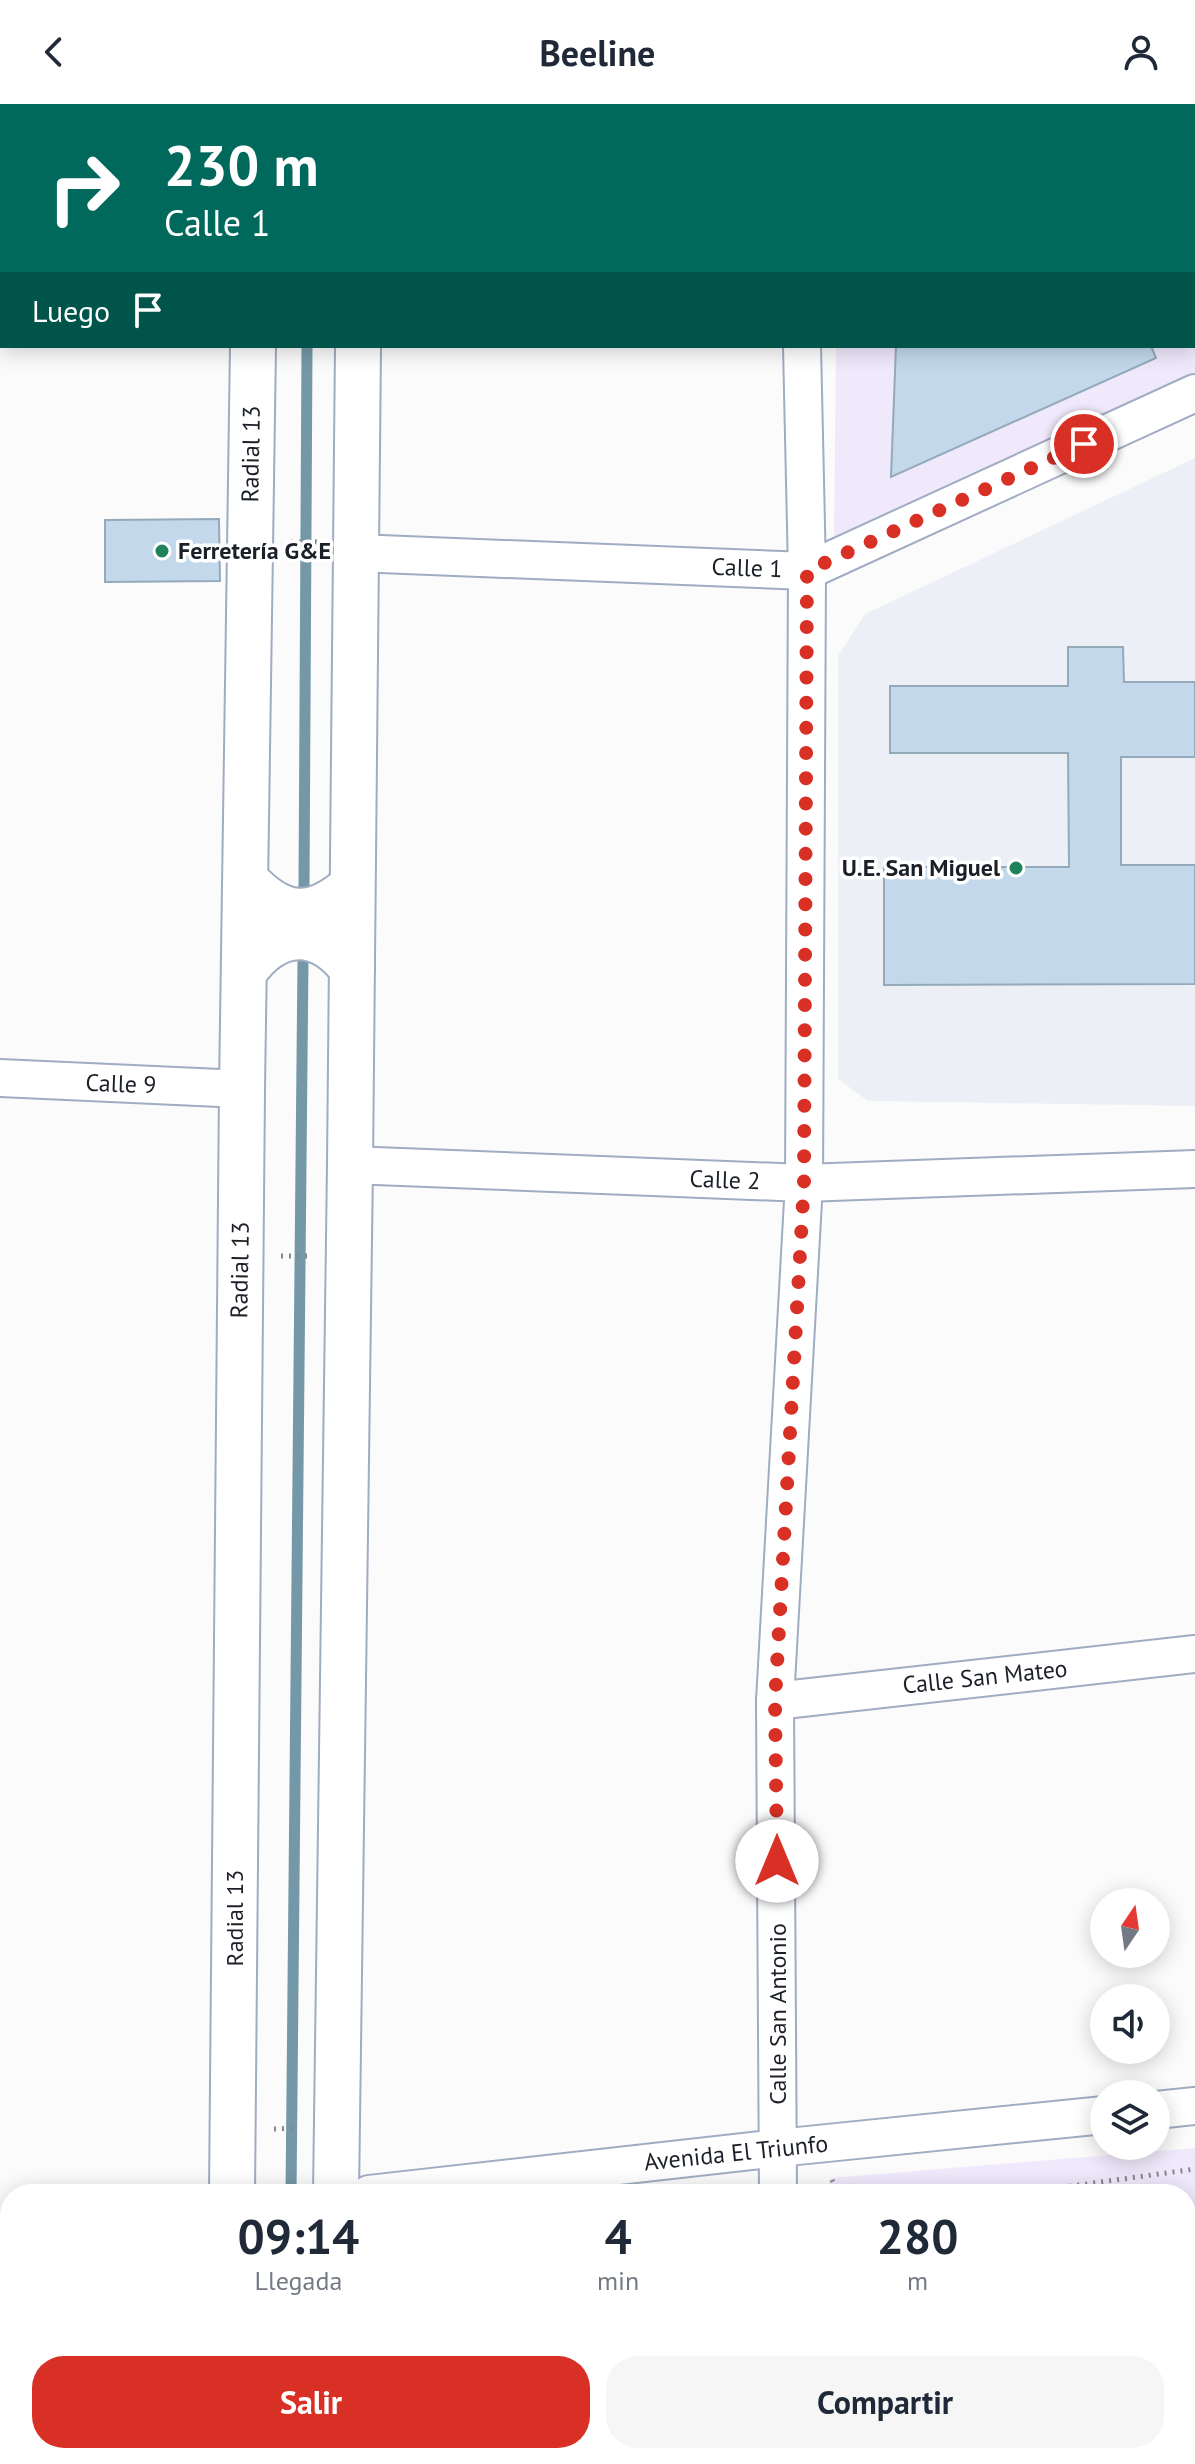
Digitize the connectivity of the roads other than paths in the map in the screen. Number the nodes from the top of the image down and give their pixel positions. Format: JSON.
{"nodes":[{"id":1,"x":253,"y":348,"type":"edge"},
{"id":2,"x":358,"y":348,"type":"edge"},
{"id":3,"x":802,"y":348,"type":"edge"},
{"id":4,"x":1195,"y":393,"type":"edge"},
{"id":5,"x":344,"y":547,"type":"junction"},
{"id":6,"x":807,"y":571,"type":"junction"},
{"id":7,"x":246,"y":880,"type":"junction"},
{"id":8,"x":352,"y":886,"type":"junction"},
{"id":9,"x":352,"y":969,"type":"junction"},
{"id":10,"x":245,"y":971,"type":"junction"},
{"id":11,"x":0,"y":1078,"type":"edge"},
{"id":12,"x":242,"y":1089,"type":"junction"},
{"id":13,"x":350,"y":1165,"type":"junction"},
{"id":14,"x":1195,"y":1169,"type":"edge"},
{"id":15,"x":804,"y":1183,"type":"junction"},
{"id":16,"x":1195,"y":1654,"type":"edge"},
{"id":17,"x":775,"y":1701,"type":"junction"},
{"id":18,"x":1195,"y":2106,"type":"edge"},
{"id":19,"x":1170,"y":2109,"type":"edge"},
{"id":20,"x":1090,"y":2116,"type":"edge"},
{"id":21,"x":778,"y":2148,"type":"junction"},
{"id":22,"x":232,"y":2184,"type":"edge"},
{"id":23,"x":336,"y":2184,"type":"edge"},
{"id":24,"x":458,"y":2184,"type":"edge"},
{"id":25,"x":778,"y":2184,"type":"edge"}],
"edges":[{"from":1,"to":7,"type":"main road","name":"Radial 13"},
{"from":2,"to":5,"type":"main road"},
{"from":3,"to":6,"type":"street","name":"Calle San Antonio"},
{"from":4,"to":6,"type":"street","name":"Calle 1"},
{"from":5,"to":6,"type":"street","name":"Calle 1"},
{"from":5,"to":8,"type":"main road"},
{"from":6,"to":15,"type":"street","name":"Calle San Antonio"},
{"from":7,"to":8,"type":"main road"},
{"from":7,"to":10,"type":"main road","name":"Radial 13"},
{"from":8,"to":9,"type":"main road"},
{"from":9,"to":10,"type":"main road"},
{"from":9,"to":13,"type":"main road"},
{"from":10,"to":12,"type":"main road","name":"Radial 13"},
{"from":11,"to":12,"type":"street","name":"Calle 9"},
{"from":12,"to":22,"type":"main road","name":"Radial 13"},
{"from":13,"to":15,"type":"street","name":"Calle 2"},
{"from":13,"to":23,"type":"main road"},
{"from":14,"to":15,"type":"street","name":"Calle 2"},
{"from":15,"to":17,"type":"street","name":"Calle San Antonio"},
{"from":16,"to":17,"type":"street","name":"Calle San Mateo"},
{"from":17,"to":21,"type":"street","name":"Calle San Antonio"},
{"from":18,"to":19,"type":"street"},
{"from":20,"to":21,"type":"street","name":"Avenida El Triunfo"},
{"from":21,"to":24,"type":"street","name":"Avenida El Triunfo"},
{"from":21,"to":25,"type":"street","name":"Calle San Antonio"}]}
